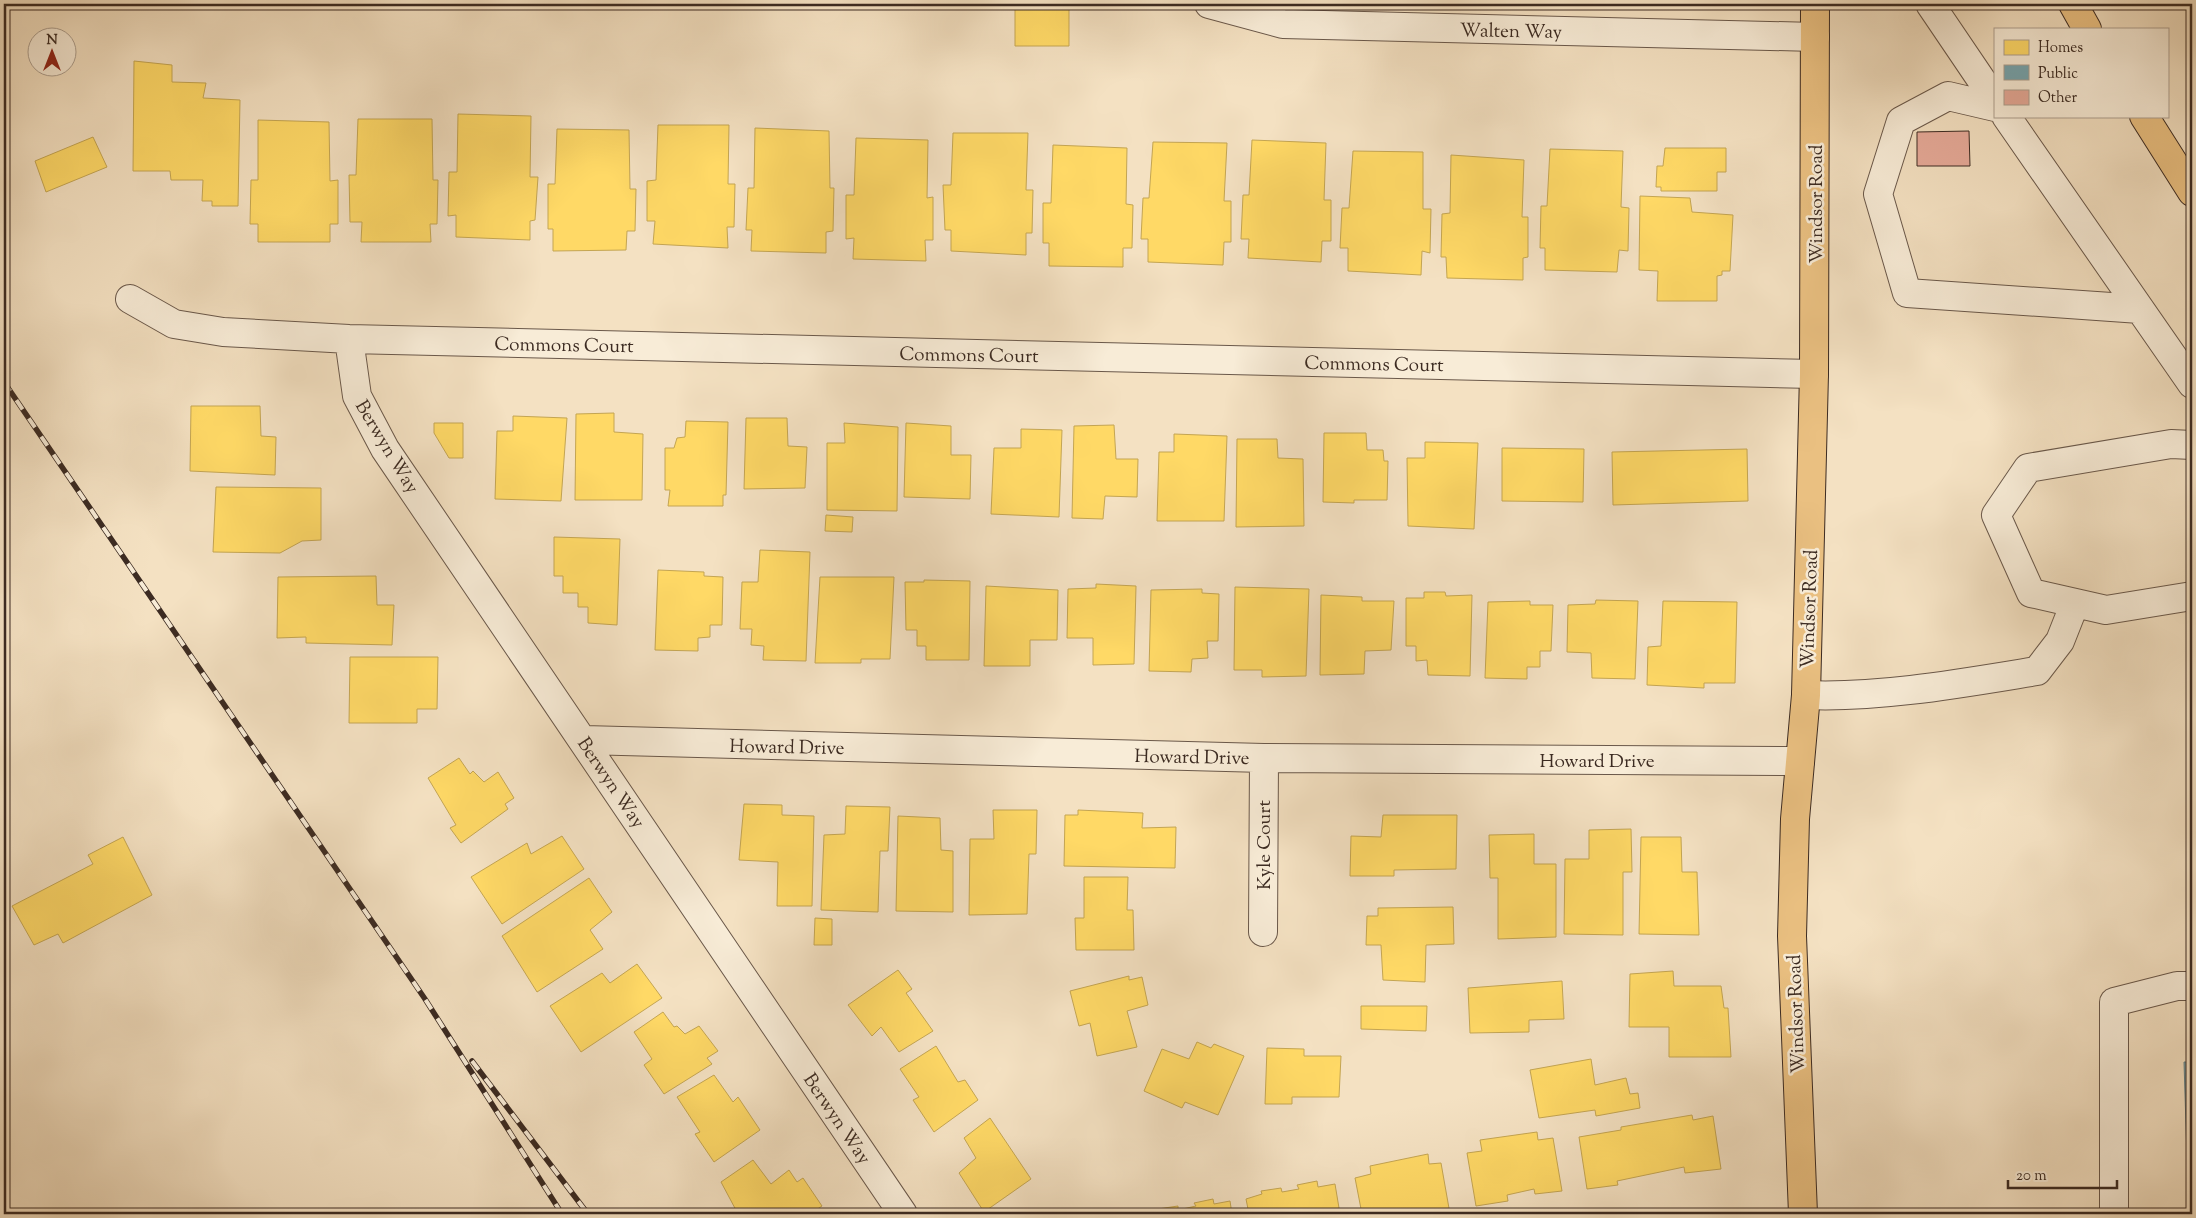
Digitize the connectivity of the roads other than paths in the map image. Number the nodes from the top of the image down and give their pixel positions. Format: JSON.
{"nodes":[{"id":1,"x":1209,"y":4,"type":"edge"},
{"id":2,"x":1815,"y":4,"type":"edge"},
{"id":3,"x":1930,"y":4,"type":"edge"},
{"id":4,"x":2073,"y":4,"type":"edge"},
{"id":5,"x":2086,"y":28,"type":"edge"},
{"id":6,"x":1815,"y":37,"type":"junction"},
{"id":7,"x":1994,"y":99,"type":"edge"},
{"id":8,"x":1994,"y":106,"type":"edge"},
{"id":9,"x":2007,"y":118,"type":"edge"},
{"id":10,"x":2145,"y":118,"type":"edge"},
{"id":11,"x":2192,"y":192,"type":"edge"},
{"id":12,"x":130,"y":299,"type":"dead end"},
{"id":13,"x":2140,"y":309,"type":"junction"},
{"id":14,"x":349,"y":339,"type":"junction"},
{"id":15,"x":1814,"y":374,"type":"junction"},
{"id":16,"x":2192,"y":384,"type":"edge"},
{"id":17,"x":2192,"y":445,"type":"edge"},
{"id":18,"x":2192,"y":596,"type":"edge"},
{"id":19,"x":2075,"y":603,"type":"junction"},
{"id":20,"x":1806,"y":694,"type":"junction"},
{"id":21,"x":584,"y":740,"type":"junction"},
{"id":22,"x":1264,"y":758,"type":"junction"},
{"id":23,"x":1800,"y":762,"type":"junction"},
{"id":24,"x":1263,"y":932,"type":"dead end"},
{"id":25,"x":2192,"y":986,"type":"edge"},
{"id":26,"x":903,"y":1214,"type":"edge"},
{"id":27,"x":1803,"y":1214,"type":"edge"},
{"id":28,"x":2114,"y":1214,"type":"edge"}],
"edges":[{"from":1,"to":6,"type":"street","name":"Walten Way"},
{"from":2,"to":6,"type":"main road","name":"Windsor Road"},
{"from":3,"to":7,"type":"street"},
{"from":4,"to":5,"type":"main road"},
{"from":6,"to":15,"type":"main road","name":"Windsor Road"},
{"from":8,"to":13,"type":"street"},
{"from":9,"to":13,"type":"street"},
{"from":10,"to":11,"type":"main road"},
{"from":12,"to":14,"type":"street","name":"Commons Court"},
{"from":13,"to":16,"type":"street"},
{"from":14,"to":15,"type":"street","name":"Commons Court"},
{"from":14,"to":21,"type":"street","name":"Berwyn Way"},
{"from":15,"to":20,"type":"main road","name":"Windsor Road"},
{"from":17,"to":19,"type":"street"},
{"from":18,"to":19,"type":"street"},
{"from":19,"to":20,"type":"street"},
{"from":20,"to":23,"type":"main road","name":"Windsor Road"},
{"from":21,"to":22,"type":"street","name":"Howard Drive"},
{"from":21,"to":26,"type":"street","name":"Berwyn Way"},
{"from":22,"to":23,"type":"street","name":"Howard Drive"},
{"from":22,"to":24,"type":"street","name":"Kyle Court"},
{"from":23,"to":27,"type":"main road","name":"Windsor Road"},
{"from":25,"to":28,"type":"street"}]}
